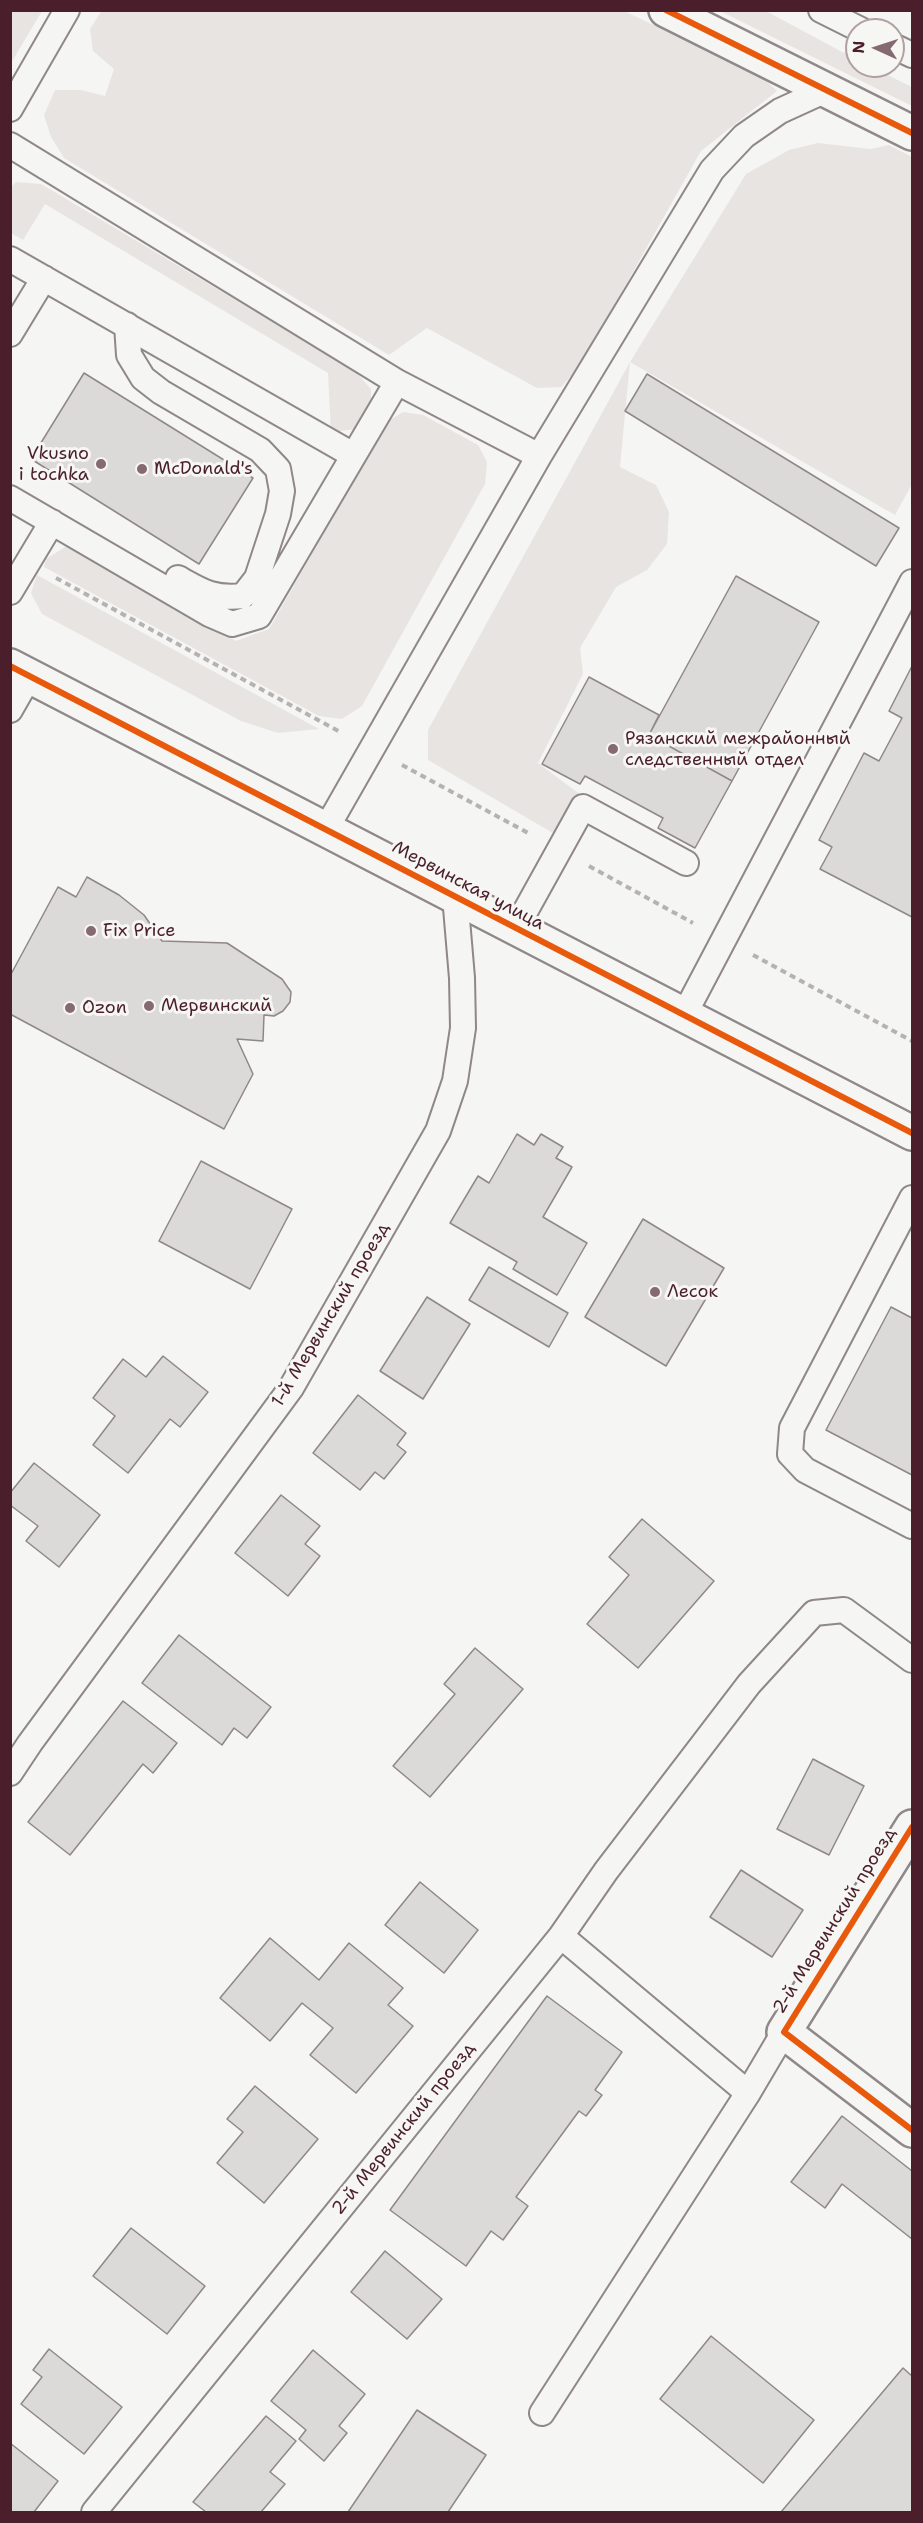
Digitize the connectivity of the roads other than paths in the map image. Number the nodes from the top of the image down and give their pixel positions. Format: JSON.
{"nodes":[{"id":1,"x":68,"y":10,"type":"edge"},
{"id":2,"x":666,"y":10,"type":"edge"},
{"id":3,"x":821,"y":10,"type":"edge"},
{"id":4,"x":845,"y":22,"type":"edge"},
{"id":5,"x":826,"y":90,"type":"junction"},
{"id":6,"x":10,"y":109,"type":"edge"},
{"id":7,"x":912,"y":133,"type":"edge"},
{"id":8,"x":10,"y":146,"type":"edge"},
{"id":9,"x":10,"y":259,"type":"edge"},
{"id":10,"x":44,"y":278,"type":"junction"},
{"id":11,"x":127,"y":325,"type":"junction"},
{"id":12,"x":10,"y":334,"type":"edge"},
{"id":13,"x":396,"y":382,"type":"junction"},
{"id":14,"x":353,"y":455,"type":"junction"},
{"id":15,"x":539,"y":456,"type":"junction"},
{"id":16,"x":10,"y":498,"type":"edge"},
{"id":17,"x":52,"y":522,"type":"junction"},
{"id":18,"x":112,"y":557,"type":"junction"},
{"id":19,"x":912,"y":582,"type":"edge"},
{"id":20,"x":10,"y":592,"type":"edge"},
{"id":21,"x":20,"y":670,"type":"edge"},
{"id":22,"x":10,"y":710,"type":"edge"},
{"id":23,"x":326,"y":829,"type":"junction"},
{"id":24,"x":686,"y":863,"type":"dead end"},
{"id":25,"x":455,"y":896,"type":"junction"},
{"id":26,"x":516,"y":928,"type":"junction"},
{"id":27,"x":684,"y":1015,"type":"junction"},
{"id":28,"x":912,"y":1133,"type":"edge"},
{"id":29,"x":912,"y":1198,"type":"edge"},
{"id":30,"x":912,"y":1526,"type":"edge"},
{"id":31,"x":912,"y":1660,"type":"edge"},
{"id":32,"x":10,"y":1773,"type":"edge"},
{"id":33,"x":912,"y":1827,"type":"edge"},
{"id":34,"x":561,"y":1936,"type":"junction"},
{"id":35,"x":783,"y":2032,"type":"junction"},
{"id":36,"x":748,"y":2092,"type":"junction"},
{"id":37,"x":912,"y":2130,"type":"edge"},
{"id":38,"x":542,"y":2413,"type":"dead end"},
{"id":39,"x":94,"y":2512,"type":"edge"}],
"edges":[{"from":1,"to":6,"type":"lane"},
{"from":2,"to":5,"type":"street"},
{"from":3,"to":4,"type":"lane"},
{"from":5,"to":7,"type":"street"},
{"from":5,"to":15,"type":"lane"},
{"from":8,"to":13,"type":"lane"},
{"from":9,"to":10,"type":"lane"},
{"from":10,"to":11,"type":"lane"},
{"from":10,"to":12,"type":"lane"},
{"from":11,"to":14,"type":"lane"},
{"from":11,"to":18,"type":"lane"},
{"from":13,"to":14,"type":"lane"},
{"from":13,"to":15,"type":"lane"},
{"from":14,"to":18,"type":"lane"},
{"from":15,"to":23,"type":"lane"},
{"from":16,"to":17,"type":"lane"},
{"from":17,"to":18,"type":"lane"},
{"from":17,"to":20,"type":"lane"},
{"from":19,"to":27,"type":"lane"},
{"from":21,"to":22,"type":"lane"},
{"from":21,"to":23,"type":"street","name":"Мервинская улица"},
{"from":23,"to":25,"type":"street","name":"Мервинская улица"},
{"from":24,"to":26,"type":"lane"},
{"from":25,"to":26,"type":"street","name":"Мервинская улица"},
{"from":25,"to":32,"type":"lane","name":"1-й Мервинский проезд"},
{"from":26,"to":27,"type":"street","name":"Мервинская улица"},
{"from":27,"to":28,"type":"street","name":"Мервинская улица"},
{"from":29,"to":30,"type":"lane"},
{"from":31,"to":34,"type":"lane","name":"2-й Мервинский проезд"},
{"from":33,"to":35,"type":"street","name":"2-й Мервинский проезд"},
{"from":34,"to":36,"type":"lane"},
{"from":34,"to":39,"type":"lane","name":"2-й Мервинский проезд"},
{"from":35,"to":36,"type":"lane","name":"2-й Мервинский проезд"},
{"from":35,"to":37,"type":"street"},
{"from":36,"to":38,"type":"lane","name":"2-й Мервинский проезд"}]}
